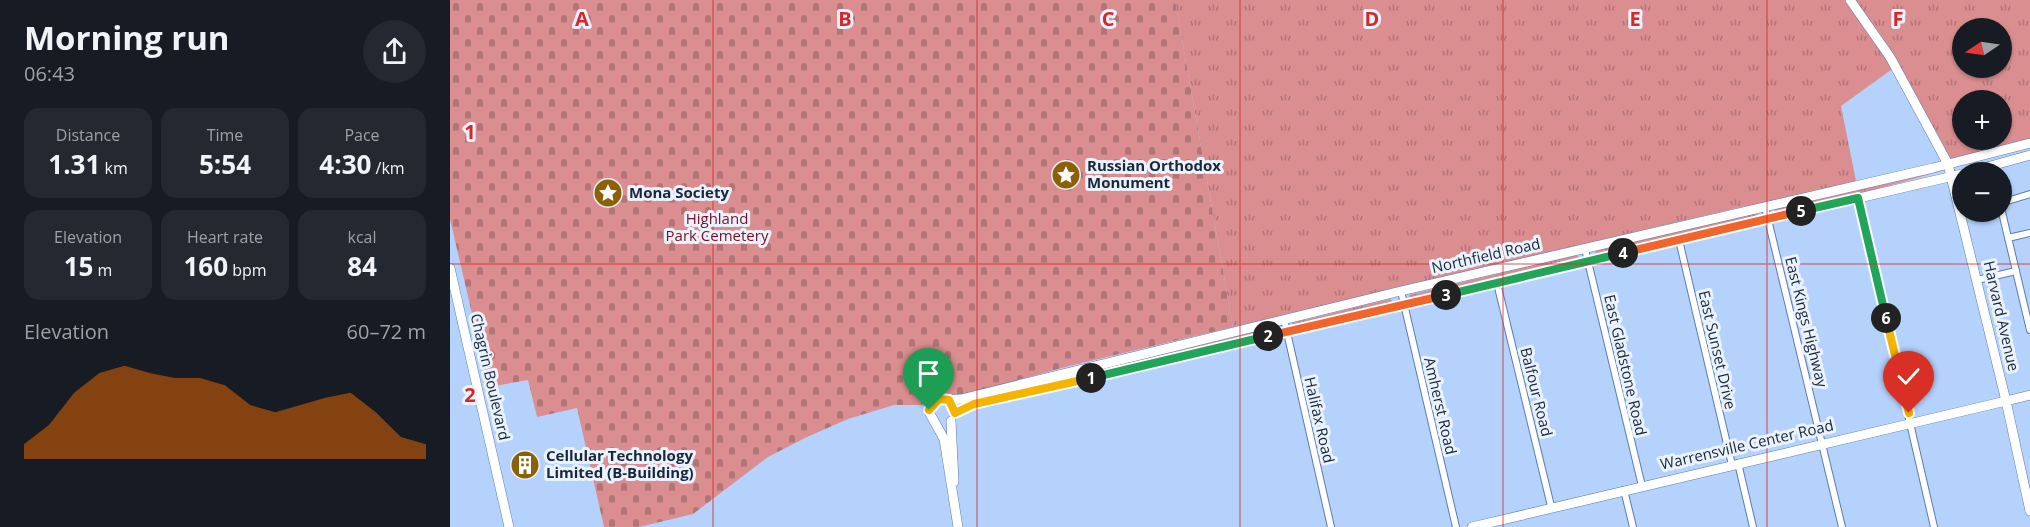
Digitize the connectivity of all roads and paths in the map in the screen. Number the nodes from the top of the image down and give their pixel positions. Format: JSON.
{"nodes":[{"id":1,"x":1850,"y":0,"type":"edge"},
{"id":2,"x":2030,"y":142,"type":"edge"},
{"id":3,"x":2030,"y":155,"type":"edge"},
{"id":4,"x":2005,"y":162,"type":"edge"},
{"id":5,"x":1948,"y":164,"type":"junction"},
{"id":6,"x":1952,"y":169,"type":"edge"},
{"id":7,"x":1952,"y":176,"type":"edge"},
{"id":8,"x":2030,"y":194,"type":"edge"},
{"id":9,"x":1858,"y":198,"type":"junction"},
{"id":10,"x":1766,"y":207,"type":"junction"},
{"id":11,"x":1768,"y":219,"type":"junction"},
{"id":12,"x":1966,"y":222,"type":"edge"},
{"id":13,"x":2030,"y":233,"type":"edge"},
{"id":14,"x":2008,"y":238,"type":"junction"},
{"id":15,"x":1679,"y":240,"type":"junction"},
{"id":16,"x":1585,"y":249,"type":"junction"},
{"id":17,"x":1588,"y":262,"type":"junction"},
{"id":18,"x":450,"y":268,"type":"edge"},
{"id":19,"x":2016,"y":272,"type":"junction"},
{"id":20,"x":1977,"y":280,"type":"junction"},
{"id":21,"x":1497,"y":283,"type":"junction"},
{"id":22,"x":1401,"y":291,"type":"junction"},
{"id":23,"x":2027,"y":302,"type":"edge"},
{"id":24,"x":1404,"y":305,"type":"junction"},
{"id":25,"x":1284,"y":319,"type":"junction"},
{"id":26,"x":2030,"y":330,"type":"edge"},
{"id":27,"x":1287,"y":332,"type":"junction"},
{"id":28,"x":2030,"y":396,"type":"edge"},
{"id":29,"x":949,"y":400,"type":"junction"},
{"id":30,"x":2006,"y":401,"type":"junction"},
{"id":31,"x":953,"y":417,"type":"junction"},
{"id":32,"x":1911,"y":423,"type":"junction"},
{"id":33,"x":936,"y":424,"type":"junction"},
{"id":34,"x":1823,"y":442,"type":"junction"},
{"id":35,"x":1735,"y":464,"type":"junction"},
{"id":36,"x":1642,"y":486,"type":"junction"},
{"id":37,"x":1624,"y":490,"type":"junction"},
{"id":38,"x":953,"y":499,"type":"junction"},
{"id":39,"x":1551,"y":507,"type":"junction"},
{"id":40,"x":2030,"y":511,"type":"edge"},
{"id":41,"x":1511,"y":522,"type":"edge"},
{"id":42,"x":509,"y":527,"type":"edge"},
{"id":43,"x":958,"y":527,"type":"edge"},
{"id":44,"x":1331,"y":527,"type":"edge"},
{"id":45,"x":1456,"y":527,"type":"edge"},
{"id":46,"x":1472,"y":527,"type":"edge"},
{"id":47,"x":1633,"y":527,"type":"edge"},
{"id":48,"x":1753,"y":527,"type":"edge"},
{"id":49,"x":1842,"y":527,"type":"edge"},
{"id":50,"x":1934,"y":527,"type":"edge"}],
"edges":[{"from":1,"to":5,"type":"main road","name":"Harvard Avenue"},
{"from":2,"to":5,"type":"main road","name":"Northfield Road"},
{"from":3,"to":4,"type":"main road"},
{"from":5,"to":6,"type":"main road","name":"Harvard Avenue"},
{"from":5,"to":10,"type":"main road","name":"Northfield Road"},
{"from":7,"to":9,"type":"main road","name":"Northfield Road"},
{"from":8,"to":14,"type":"street"},
{"from":9,"to":11,"type":"main road","name":"Northfield Road"},
{"from":9,"to":32,"type":"street"},
{"from":10,"to":11,"type":"street","name":"East Kings Highway"},
{"from":10,"to":16,"type":"main road","name":"Northfield Road"},
{"from":11,"to":15,"type":"main road","name":"Northfield Road"},
{"from":11,"to":34,"type":"street","name":"East Kings Highway"},
{"from":12,"to":20,"type":"main road","name":"Harvard Avenue"},
{"from":13,"to":14,"type":"street"},
{"from":14,"to":19,"type":"street"},
{"from":15,"to":17,"type":"main road","name":"Northfield Road"},
{"from":15,"to":35,"type":"street","name":"East Sunset Drive"},
{"from":16,"to":17,"type":"street","name":"East Gladstone Road"},
{"from":16,"to":22,"type":"main road","name":"Northfield Road"},
{"from":17,"to":21,"type":"main road","name":"Northfield Road"},
{"from":17,"to":36,"type":"street","name":"East Gladstone Road"},
{"from":18,"to":42,"type":"main road","name":"Chagrin Boulevard"},
{"from":19,"to":20,"type":"street"},
{"from":19,"to":23,"type":"street"},
{"from":20,"to":30,"type":"main road","name":"Harvard Avenue"},
{"from":21,"to":24,"type":"main road","name":"Northfield Road"},
{"from":21,"to":39,"type":"street","name":"Balfour Road"},
{"from":22,"to":24,"type":"street","name":"Amherst Road"},
{"from":22,"to":25,"type":"main road","name":"Northfield Road"},
{"from":23,"to":26,"type":"street"},
{"from":24,"to":27,"type":"main road","name":"Northfield Road"},
{"from":24,"to":45,"type":"street","name":"Amherst Road"},
{"from":25,"to":27,"type":"street","name":"Halifax Road"},
{"from":25,"to":29,"type":"main road","name":"Northfield Road"},
{"from":27,"to":31,"type":"main road","name":"Northfield Road"},
{"from":27,"to":44,"type":"street","name":"Halifax Road"},
{"from":28,"to":30,"type":"main road","name":"Warrensville Center Road"},
{"from":29,"to":31,"type":"main road"},
{"from":29,"to":33,"type":"main road"},
{"from":30,"to":32,"type":"main road","name":"Warrensville Center Road"},
{"from":30,"to":40,"type":"main road","name":"Harvard Avenue"},
{"from":31,"to":33,"type":"main road"},
{"from":31,"to":38,"type":"main road"},
{"from":32,"to":34,"type":"main road","name":"Warrensville Center Road"},
{"from":32,"to":50,"type":"street"},
{"from":33,"to":38,"type":"main road"},
{"from":34,"to":35,"type":"main road","name":"Warrensville Center Road"},
{"from":34,"to":49,"type":"street","name":"East Kings Highway"},
{"from":35,"to":36,"type":"main road","name":"Warrensville Center Road"},
{"from":35,"to":48,"type":"street","name":"East Sunset Drive"},
{"from":36,"to":37,"type":"main road","name":"Warrensville Center Road"},
{"from":37,"to":39,"type":"main road","name":"Warrensville Center Road"},
{"from":37,"to":47,"type":"street"},
{"from":38,"to":43,"type":"main road"},
{"from":39,"to":41,"type":"main road","name":"Warrensville Center Road"},
{"from":41,"to":46,"type":"main road","name":"Warrensville Center Road"}]}
